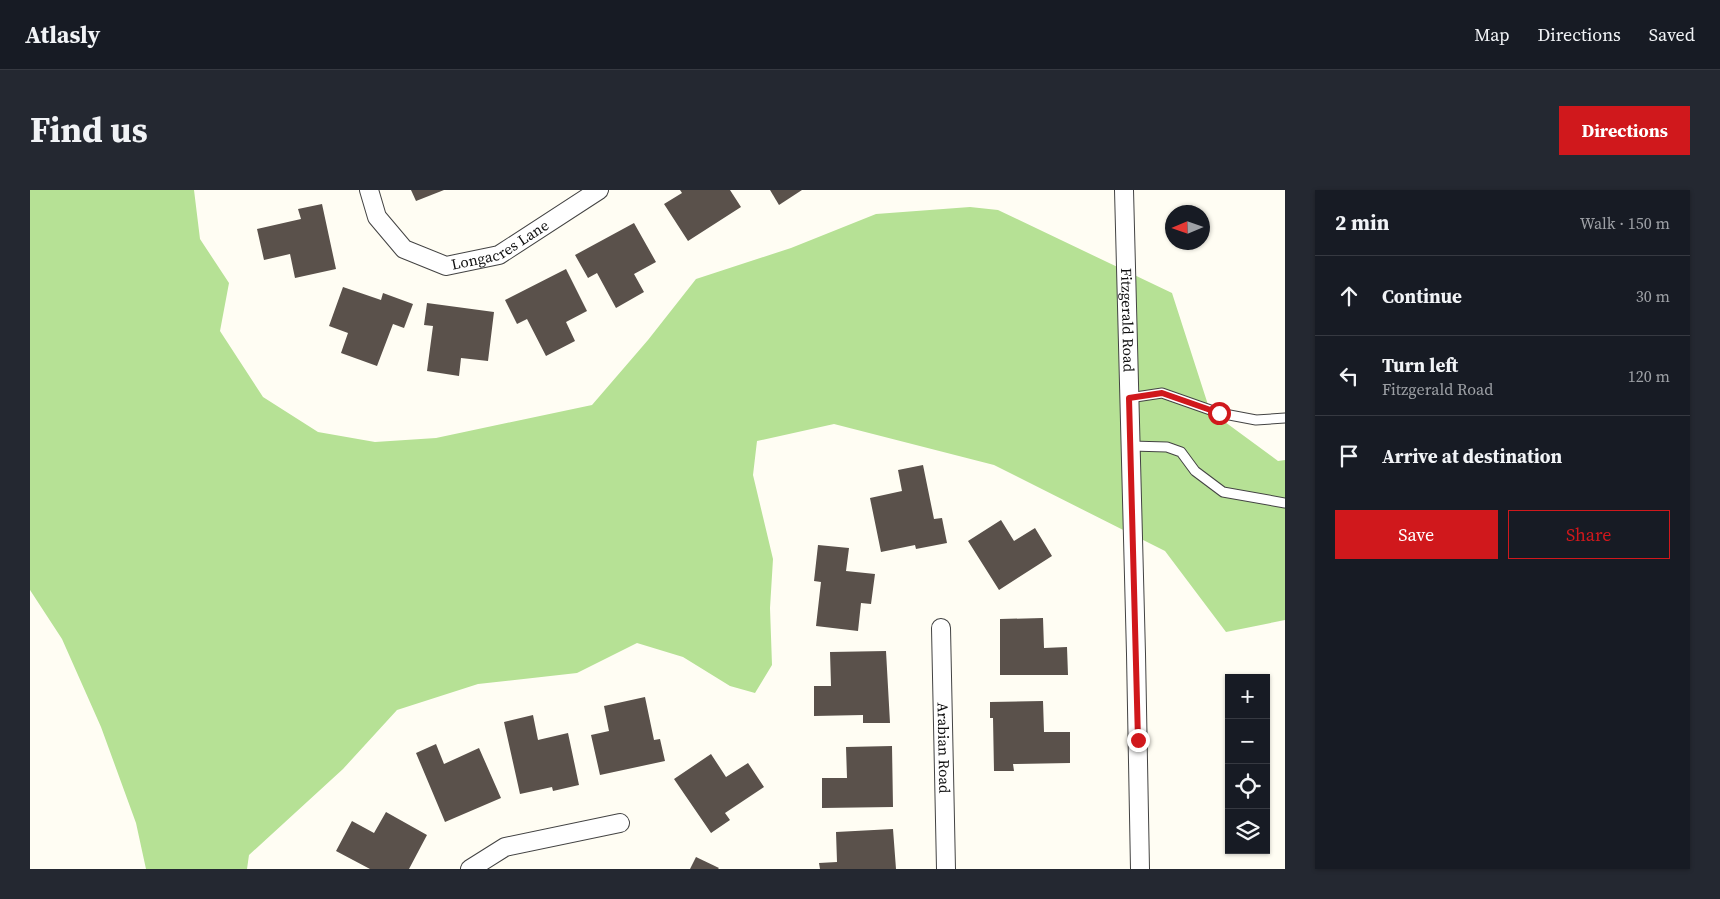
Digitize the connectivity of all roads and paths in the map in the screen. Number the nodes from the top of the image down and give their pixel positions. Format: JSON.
{"nodes":[{"id":1,"x":369,"y":190,"type":"edge"},
{"id":2,"x":599,"y":190,"type":"edge"},
{"id":3,"x":1124,"y":190,"type":"edge"},
{"id":4,"x":1129,"y":398,"type":"junction"},
{"id":5,"x":1285,"y":418,"type":"edge"},
{"id":6,"x":1131,"y":446,"type":"junction"},
{"id":7,"x":1285,"y":503,"type":"edge"},
{"id":8,"x":941,"y":628,"type":"dead end"},
{"id":9,"x":620,"y":823,"type":"dead end"},
{"id":10,"x":470,"y":869,"type":"edge"},
{"id":11,"x":946,"y":869,"type":"edge"},
{"id":12,"x":1140,"y":869,"type":"edge"}],
"edges":[{"from":1,"to":2,"type":"street","name":"Longacres Lane"},
{"from":3,"to":4,"type":"street","name":"Fitzgerald Road"},
{"from":4,"to":5,"type":"lane"},
{"from":4,"to":6,"type":"street","name":"Fitzgerald Road"},
{"from":6,"to":7,"type":"lane"},
{"from":6,"to":12,"type":"street","name":"Fitzgerald Road"},
{"from":8,"to":11,"type":"street","name":"Arabian Road"},
{"from":9,"to":10,"type":"street"}]}
